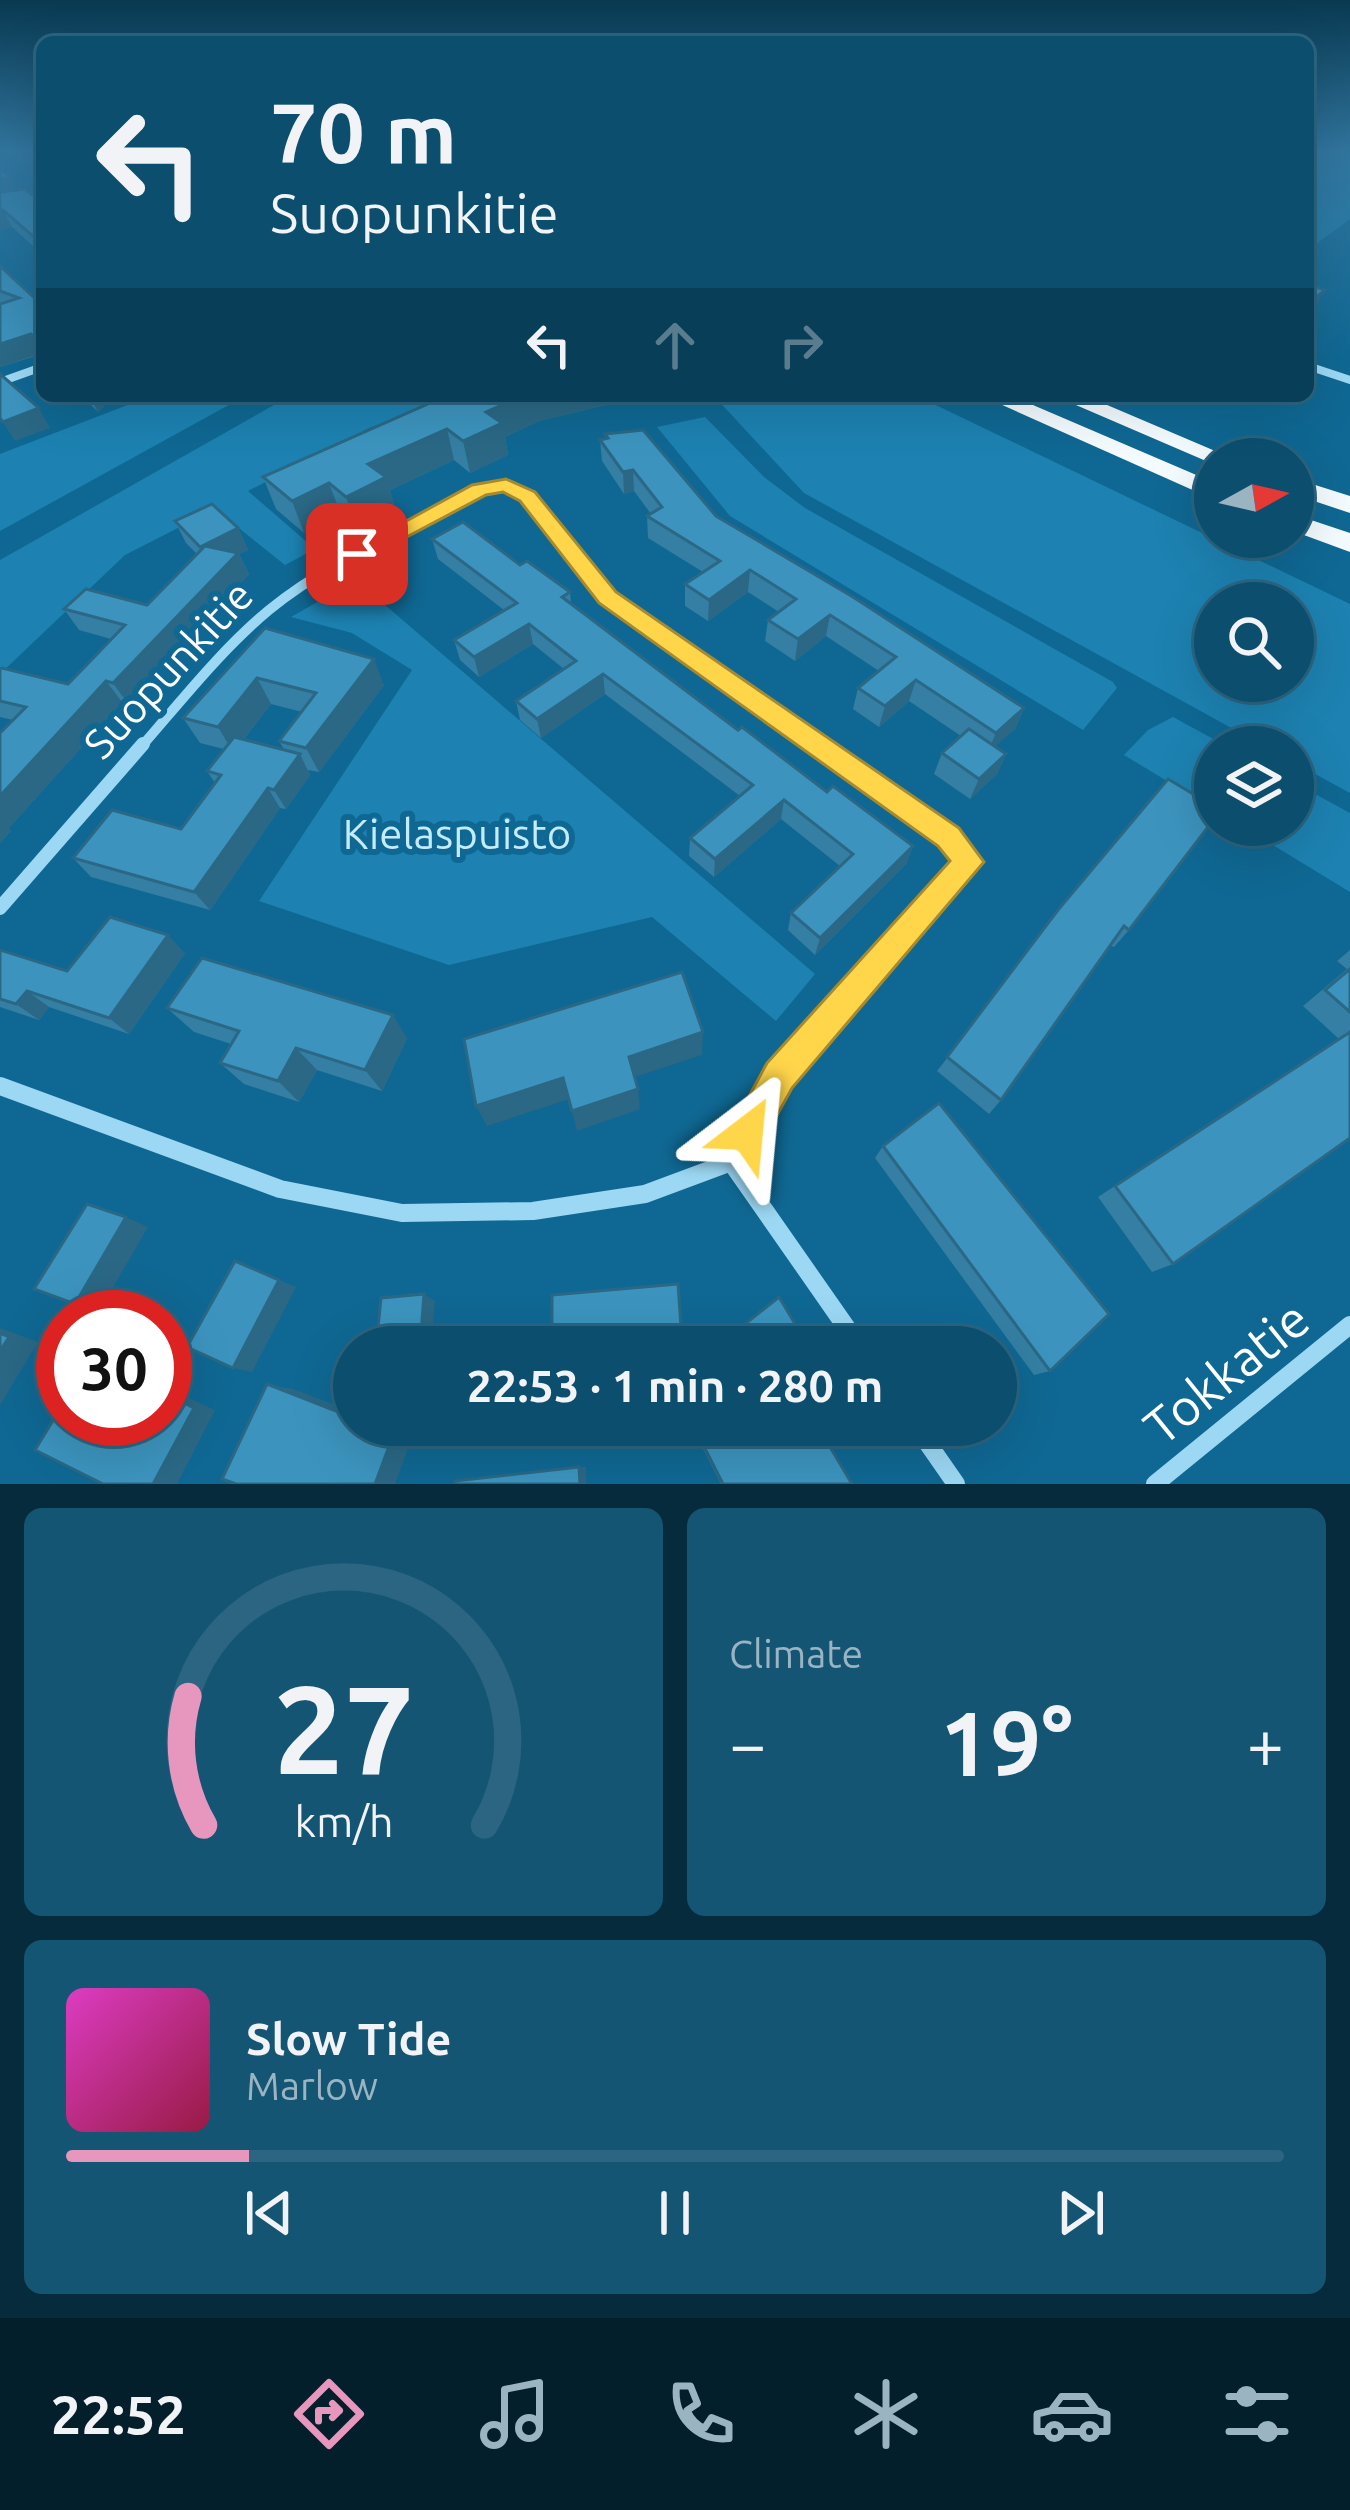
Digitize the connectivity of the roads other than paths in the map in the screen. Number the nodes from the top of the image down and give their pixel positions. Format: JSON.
{"nodes":[{"id":1,"x":1314,"y":368,"type":"edge"},
{"id":2,"x":36,"y":369,"type":"edge"},
{"id":3,"x":1350,"y":380,"type":"edge"},
{"id":4,"x":0,"y":382,"type":"edge"},
{"id":5,"x":1007,"y":402,"type":"edge"},
{"id":6,"x":1081,"y":402,"type":"edge"},
{"id":7,"x":1194,"y":448,"type":"edge"},
{"id":8,"x":1194,"y":483,"type":"edge"},
{"id":9,"x":1314,"y":493,"type":"edge"},
{"id":10,"x":1350,"y":506,"type":"edge"},
{"id":11,"x":1314,"y":530,"type":"edge"},
{"id":12,"x":1350,"y":544,"type":"edge"},
{"id":13,"x":0,"y":908,"type":"edge"},
{"id":14,"x":0,"y":1086,"type":"edge"},
{"id":15,"x":731,"y":1162,"type":"junction"},
{"id":16,"x":1350,"y":1325,"type":"edge"},
{"id":17,"x":845,"y":1326,"type":"edge"},
{"id":18,"x":930,"y":1446,"type":"edge"},
{"id":19,"x":956,"y":1484,"type":"edge"},
{"id":20,"x":1155,"y":1484,"type":"edge"}],
"edges":[{"from":1,"to":3,"type":"street"},
{"from":2,"to":4,"type":"street"},
{"from":5,"to":8,"type":"highway"},
{"from":6,"to":7,"type":"highway"},
{"from":9,"to":10,"type":"highway"},
{"from":11,"to":12,"type":"highway"},
{"from":13,"to":15,"type":"street","name":"Suopunkitie"},
{"from":14,"to":15,"type":"street"},
{"from":15,"to":17,"type":"street"},
{"from":16,"to":20,"type":"street","name":"Tokkatie"},
{"from":18,"to":19,"type":"street"}]}
